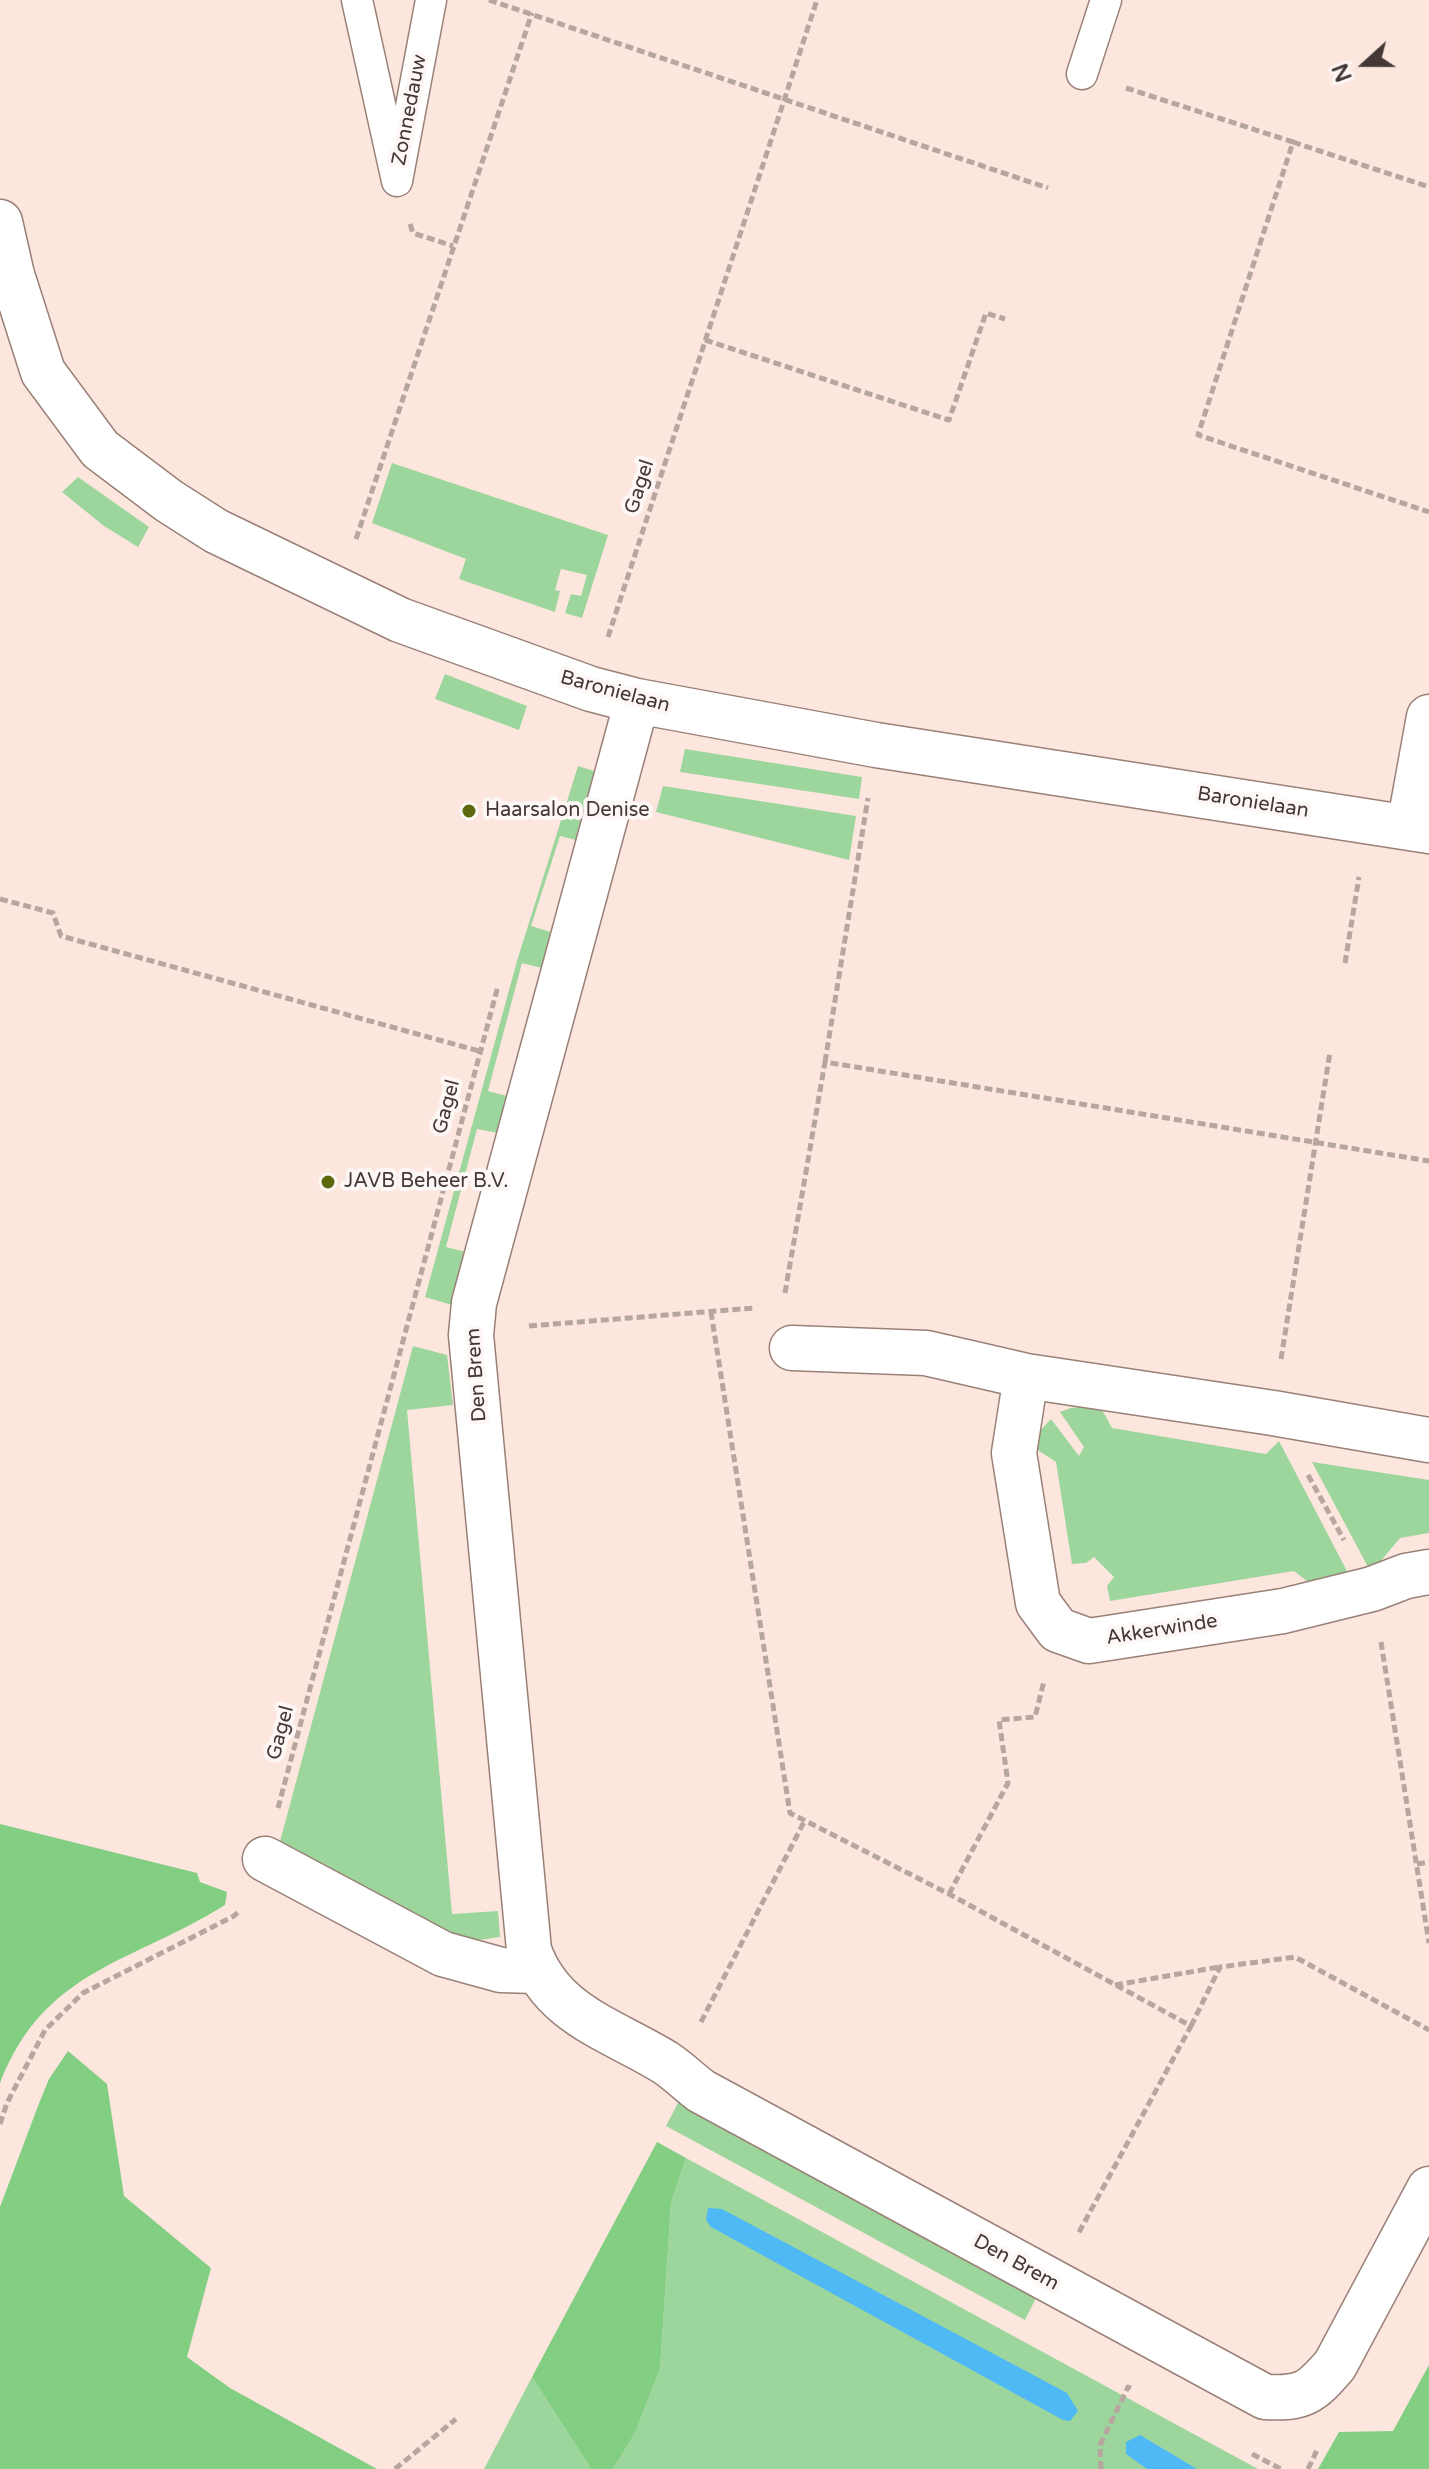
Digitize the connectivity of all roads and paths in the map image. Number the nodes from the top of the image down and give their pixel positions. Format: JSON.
{"nodes":[{"id":1,"x":357,"y":0,"type":"edge"},
{"id":2,"x":431,"y":0,"type":"edge"},
{"id":3,"x":489,"y":0,"type":"edge"},
{"id":4,"x":518,"y":0,"type":"edge"},
{"id":5,"x":817,"y":0,"type":"edge"},
{"id":6,"x":1106,"y":0,"type":"edge"},
{"id":7,"x":516,"y":8,"type":"junction"},
{"id":8,"x":532,"y":13,"type":"junction"},
{"id":9,"x":1082,"y":74,"type":"joint"},
{"id":10,"x":785,"y":98,"type":"junction"},
{"id":11,"x":1293,"y":142,"type":"junction"},
{"id":12,"x":1429,"y":187,"type":"edge"},
{"id":13,"x":1048,"y":188,"type":"dead end"},
{"id":14,"x":0,"y":222,"type":"edge"},
{"id":15,"x":1005,"y":319,"type":"dead end"},
{"id":16,"x":705,"y":340,"type":"junction"},
{"id":17,"x":1429,"y":512,"type":"edge"},
{"id":18,"x":338,"y":591,"type":"junction"},
{"id":19,"x":591,"y":689,"type":"junction"},
{"id":20,"x":637,"y":701,"type":"junction"},
{"id":21,"x":1429,"y":717,"type":"edge"},
{"id":22,"x":876,"y":745,"type":"junction"},
{"id":23,"x":1402,"y":826,"type":"edge"},
{"id":24,"x":0,"y":899,"type":"edge"},
{"id":25,"x":1345,"y":963,"type":"dead end"},
{"id":26,"x":500,"y":980,"type":"dead end"},
{"id":27,"x":479,"y":1051,"type":"junction"},
{"id":28,"x":1330,"y":1052,"type":"dead end"},
{"id":29,"x":825,"y":1062,"type":"junction"},
{"id":30,"x":1316,"y":1142,"type":"junction"},
{"id":31,"x":1429,"y":1161,"type":"edge"},
{"id":32,"x":783,"y":1300,"type":"dead end"},
{"id":33,"x":767,"y":1307,"type":"dead end"},
{"id":34,"x":711,"y":1312,"type":"junction"},
{"id":35,"x":471,"y":1335,"type":"junction"},
{"id":36,"x":792,"y":1348,"type":"dead end"},
{"id":37,"x":1026,"y":1376,"type":"junction"},
{"id":38,"x":1273,"y":1413,"type":"junction"},
{"id":39,"x":1429,"y":1440,"type":"edge"},
{"id":40,"x":1429,"y":1572,"type":"edge"},
{"id":41,"x":1372,"y":1589,"type":"junction"},
{"id":42,"x":1058,"y":1630,"type":"junction"},
{"id":43,"x":805,"y":1820,"type":"junction"},
{"id":44,"x":265,"y":1859,"type":"junction"},
{"id":45,"x":1429,"y":1862,"type":"edge"},
{"id":46,"x":1417,"y":1864,"type":"junction"},
{"id":47,"x":949,"y":1894,"type":"junction"},
{"id":48,"x":1429,"y":1943,"type":"edge"},
{"id":49,"x":1220,"y":1967,"type":"junction"},
{"id":50,"x":536,"y":1971,"type":"junction"},
{"id":51,"x":1115,"y":1985,"type":"junction"},
{"id":52,"x":1191,"y":2026,"type":"junction"},
{"id":53,"x":1429,"y":2030,"type":"edge"},
{"id":54,"x":672,"y":2068,"type":"junction"},
{"id":55,"x":0,"y":2124,"type":"edge"},
{"id":56,"x":1429,"y":2189,"type":"edge"},
{"id":57,"x":1052,"y":2282,"type":"junction"},
{"id":58,"x":1142,"y":2395,"type":"dead end"},
{"id":59,"x":456,"y":2419,"type":"dead end"},
{"id":60,"x":1239,"y":2447,"type":"dead end"},
{"id":61,"x":395,"y":2469,"type":"edge"},
{"id":62,"x":1101,"y":2469,"type":"edge"},
{"id":63,"x":1281,"y":2469,"type":"edge"}],
"edges":[{"from":1,"to":2,"type":"lane","name":"Zonnedauw"},
{"from":3,"to":7,"type":"path"},
{"from":4,"to":7,"type":"path"},
{"from":5,"to":10,"type":"path","name":"Gagel"},
{"from":6,"to":9,"type":"lane"},
{"from":7,"to":8,"type":"path"},
{"from":8,"to":10,"type":"path"},
{"from":8,"to":18,"type":"path"},
{"from":9,"to":11,"type":"path"},
{"from":10,"to":13,"type":"path"},
{"from":10,"to":16,"type":"path","name":"Gagel"},
{"from":11,"to":12,"type":"path"},
{"from":11,"to":17,"type":"path"},
{"from":14,"to":18,"type":"street","name":"Baronielaan"},
{"from":15,"to":16,"type":"path"},
{"from":16,"to":19,"type":"path","name":"Gagel"},
{"from":18,"to":19,"type":"street","name":"Baronielaan"},
{"from":19,"to":20,"type":"street","name":"Baronielaan"},
{"from":20,"to":22,"type":"street","name":"Baronielaan"},
{"from":20,"to":35,"type":"street","name":"Den Brem"},
{"from":21,"to":23,"type":"street"},
{"from":22,"to":23,"type":"street","name":"Baronielaan"},
{"from":22,"to":29,"type":"path"},
{"from":23,"to":25,"type":"path"},
{"from":24,"to":27,"type":"path"},
{"from":26,"to":27,"type":"path","name":"Gagel"},
{"from":27,"to":44,"type":"path","name":"Gagel"},
{"from":28,"to":30,"type":"path"},
{"from":29,"to":30,"type":"path"},
{"from":29,"to":32,"type":"path"},
{"from":30,"to":31,"type":"path"},
{"from":30,"to":38,"type":"path"},
{"from":33,"to":34,"type":"path"},
{"from":34,"to":35,"type":"path"},
{"from":34,"to":43,"type":"path"},
{"from":35,"to":50,"type":"street","name":"Den Brem"},
{"from":36,"to":37,"type":"street"},
{"from":37,"to":38,"type":"street"},
{"from":37,"to":42,"type":"street"},
{"from":38,"to":39,"type":"street"},
{"from":38,"to":41,"type":"path"},
{"from":40,"to":41,"type":"street","name":"Akkerwinde"},
{"from":41,"to":42,"type":"street","name":"Akkerwinde"},
{"from":41,"to":46,"type":"path"},
{"from":42,"to":47,"type":"path"},
{"from":43,"to":47,"type":"path"},
{"from":43,"to":54,"type":"path"},
{"from":44,"to":50,"type":"street"},
{"from":44,"to":55,"type":"path","name":"Gagel"},
{"from":45,"to":46,"type":"path"},
{"from":46,"to":48,"type":"path"},
{"from":47,"to":51,"type":"path"},
{"from":49,"to":51,"type":"path"},
{"from":49,"to":52,"type":"path"},
{"from":49,"to":53,"type":"path"},
{"from":50,"to":54,"type":"street","name":"Den Brem"},
{"from":51,"to":52,"type":"path"},
{"from":52,"to":57,"type":"path"},
{"from":54,"to":57,"type":"street","name":"Den Brem"},
{"from":56,"to":57,"type":"street","name":"Den Brem"},
{"from":58,"to":62,"type":"path"},
{"from":59,"to":61,"type":"path"},
{"from":60,"to":63,"type":"path"}]}
